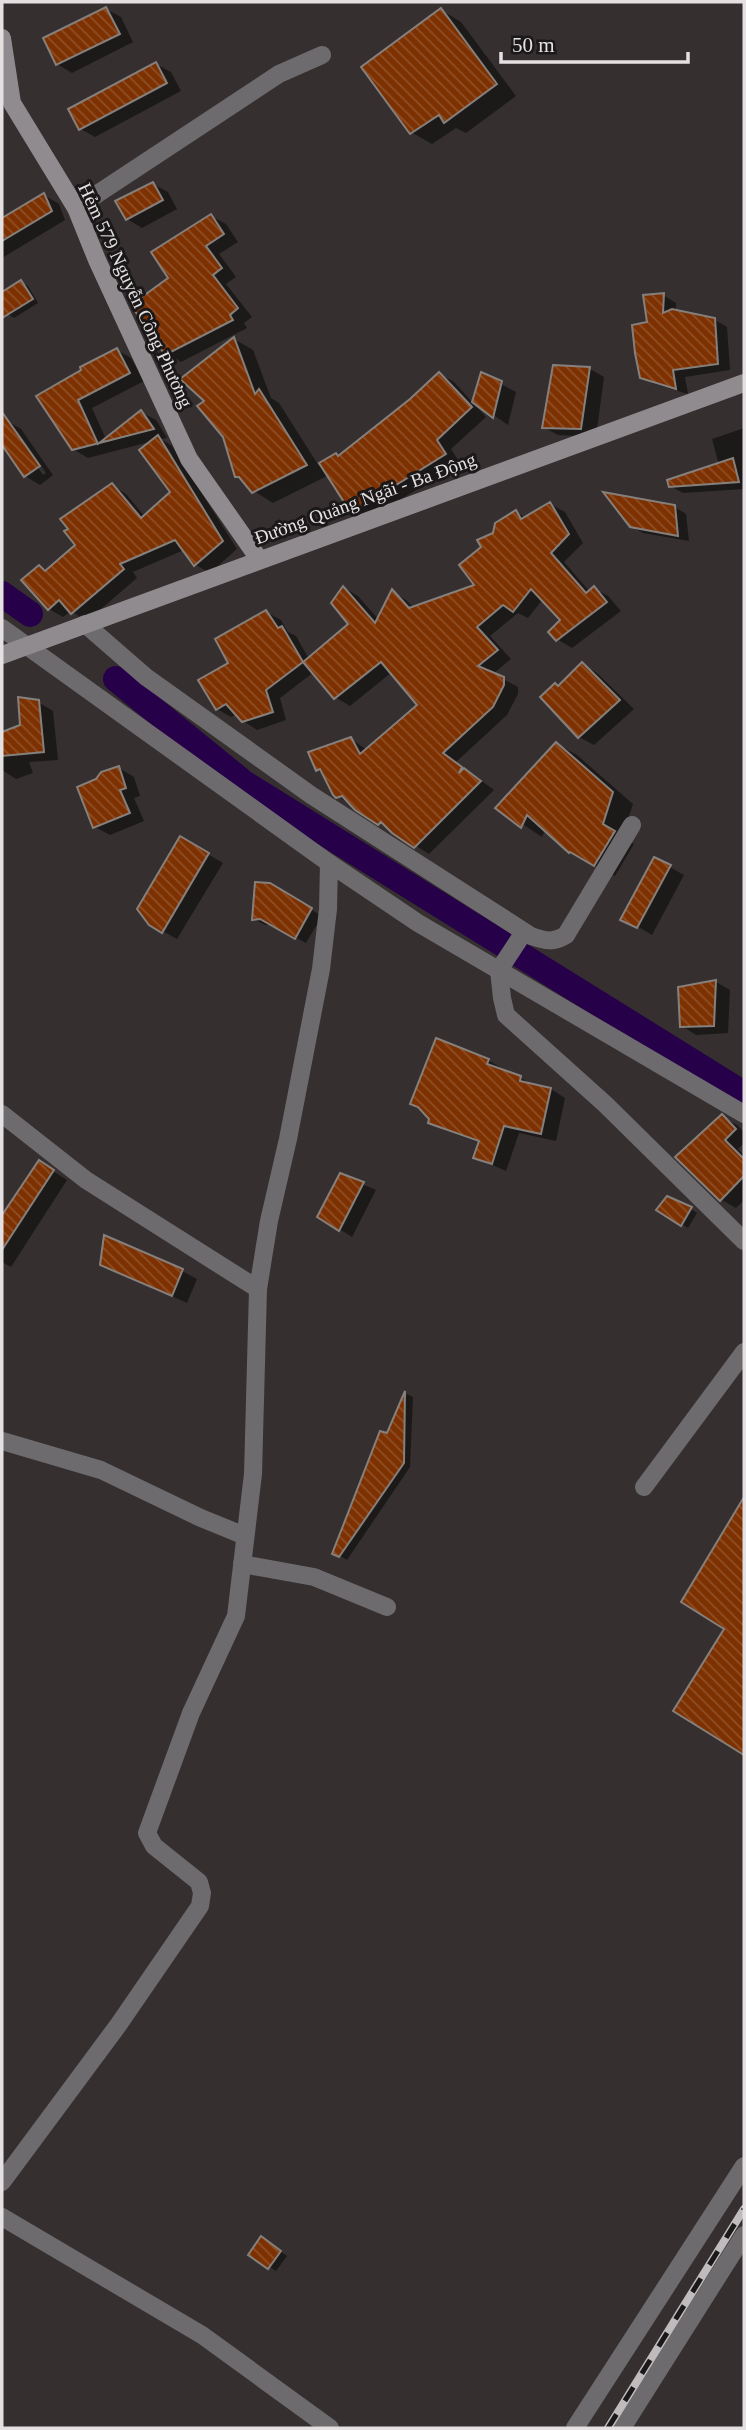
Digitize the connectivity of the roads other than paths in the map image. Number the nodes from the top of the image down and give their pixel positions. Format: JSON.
{"nodes":[{"id":1,"x":2,"y":38,"type":"edge"},
{"id":2,"x":322,"y":55,"type":"dead end"},
{"id":3,"x":76,"y":208,"type":"junction"},
{"id":4,"x":744,"y":383,"type":"edge"},
{"id":5,"x":259,"y":559,"type":"junction"},
{"id":6,"x":85,"y":624,"type":"junction"},
{"id":7,"x":2,"y":628,"type":"edge"},
{"id":8,"x":27,"y":645,"type":"junction"},
{"id":9,"x":2,"y":655,"type":"edge"},
{"id":10,"x":632,"y":825,"type":"dead end"},
{"id":11,"x":329,"y":863,"type":"junction"},
{"id":12,"x":521,"y":936,"type":"junction"},
{"id":13,"x":503,"y":964,"type":"junction"},
{"id":14,"x":2,"y":1114,"type":"edge"},
{"id":15,"x":744,"y":1114,"type":"edge"},
{"id":16,"x":744,"y":1241,"type":"edge"},
{"id":17,"x":257,"y":1289,"type":"junction"},
{"id":18,"x":744,"y":1352,"type":"edge"},
{"id":19,"x":2,"y":1441,"type":"edge"},
{"id":20,"x":644,"y":1487,"type":"dead end"},
{"id":21,"x":245,"y":1536,"type":"junction"},
{"id":22,"x":242,"y":1564,"type":"junction"},
{"id":23,"x":387,"y":1607,"type":"dead end"},
{"id":24,"x":744,"y":2166,"type":"edge"},
{"id":25,"x":2,"y":2182,"type":"edge"},
{"id":26,"x":2,"y":2217,"type":"edge"},
{"id":27,"x":744,"y":2235,"type":"edge"},
{"id":28,"x":330,"y":2428,"type":"edge"},
{"id":29,"x":575,"y":2428,"type":"edge"},
{"id":30,"x":622,"y":2428,"type":"edge"}],
"edges":[{"from":1,"to":3,"type":"main road","name":"Hẻm 579 Nguyễn Công Phương"},
{"from":2,"to":3,"type":"street"},
{"from":3,"to":5,"type":"main road","name":"Hẻm 579 Nguyễn Công Phương"},
{"from":4,"to":5,"type":"main road","name":"Đường Quảng Ngãi - Ba Động"},
{"from":5,"to":6,"type":"main road","name":"Đường Quảng Ngãi - Ba Động"},
{"from":6,"to":8,"type":"main road","name":"Đường Quảng Ngãi - Ba Động"},
{"from":6,"to":12,"type":"street"},
{"from":7,"to":8,"type":"street"},
{"from":8,"to":9,"type":"main road","name":"Đường Quảng Ngãi - Ba Động"},
{"from":8,"to":11,"type":"street"},
{"from":10,"to":12,"type":"street"},
{"from":11,"to":13,"type":"street"},
{"from":11,"to":17,"type":"street"},
{"from":12,"to":13,"type":"street"},
{"from":13,"to":15,"type":"street"},
{"from":13,"to":16,"type":"street"},
{"from":14,"to":17,"type":"street"},
{"from":17,"to":21,"type":"street"},
{"from":18,"to":20,"type":"street"},
{"from":19,"to":21,"type":"street"},
{"from":21,"to":22,"type":"street"},
{"from":22,"to":23,"type":"street"},
{"from":22,"to":25,"type":"street"},
{"from":24,"to":29,"type":"street"},
{"from":26,"to":28,"type":"street"},
{"from":27,"to":30,"type":"street"}]}
